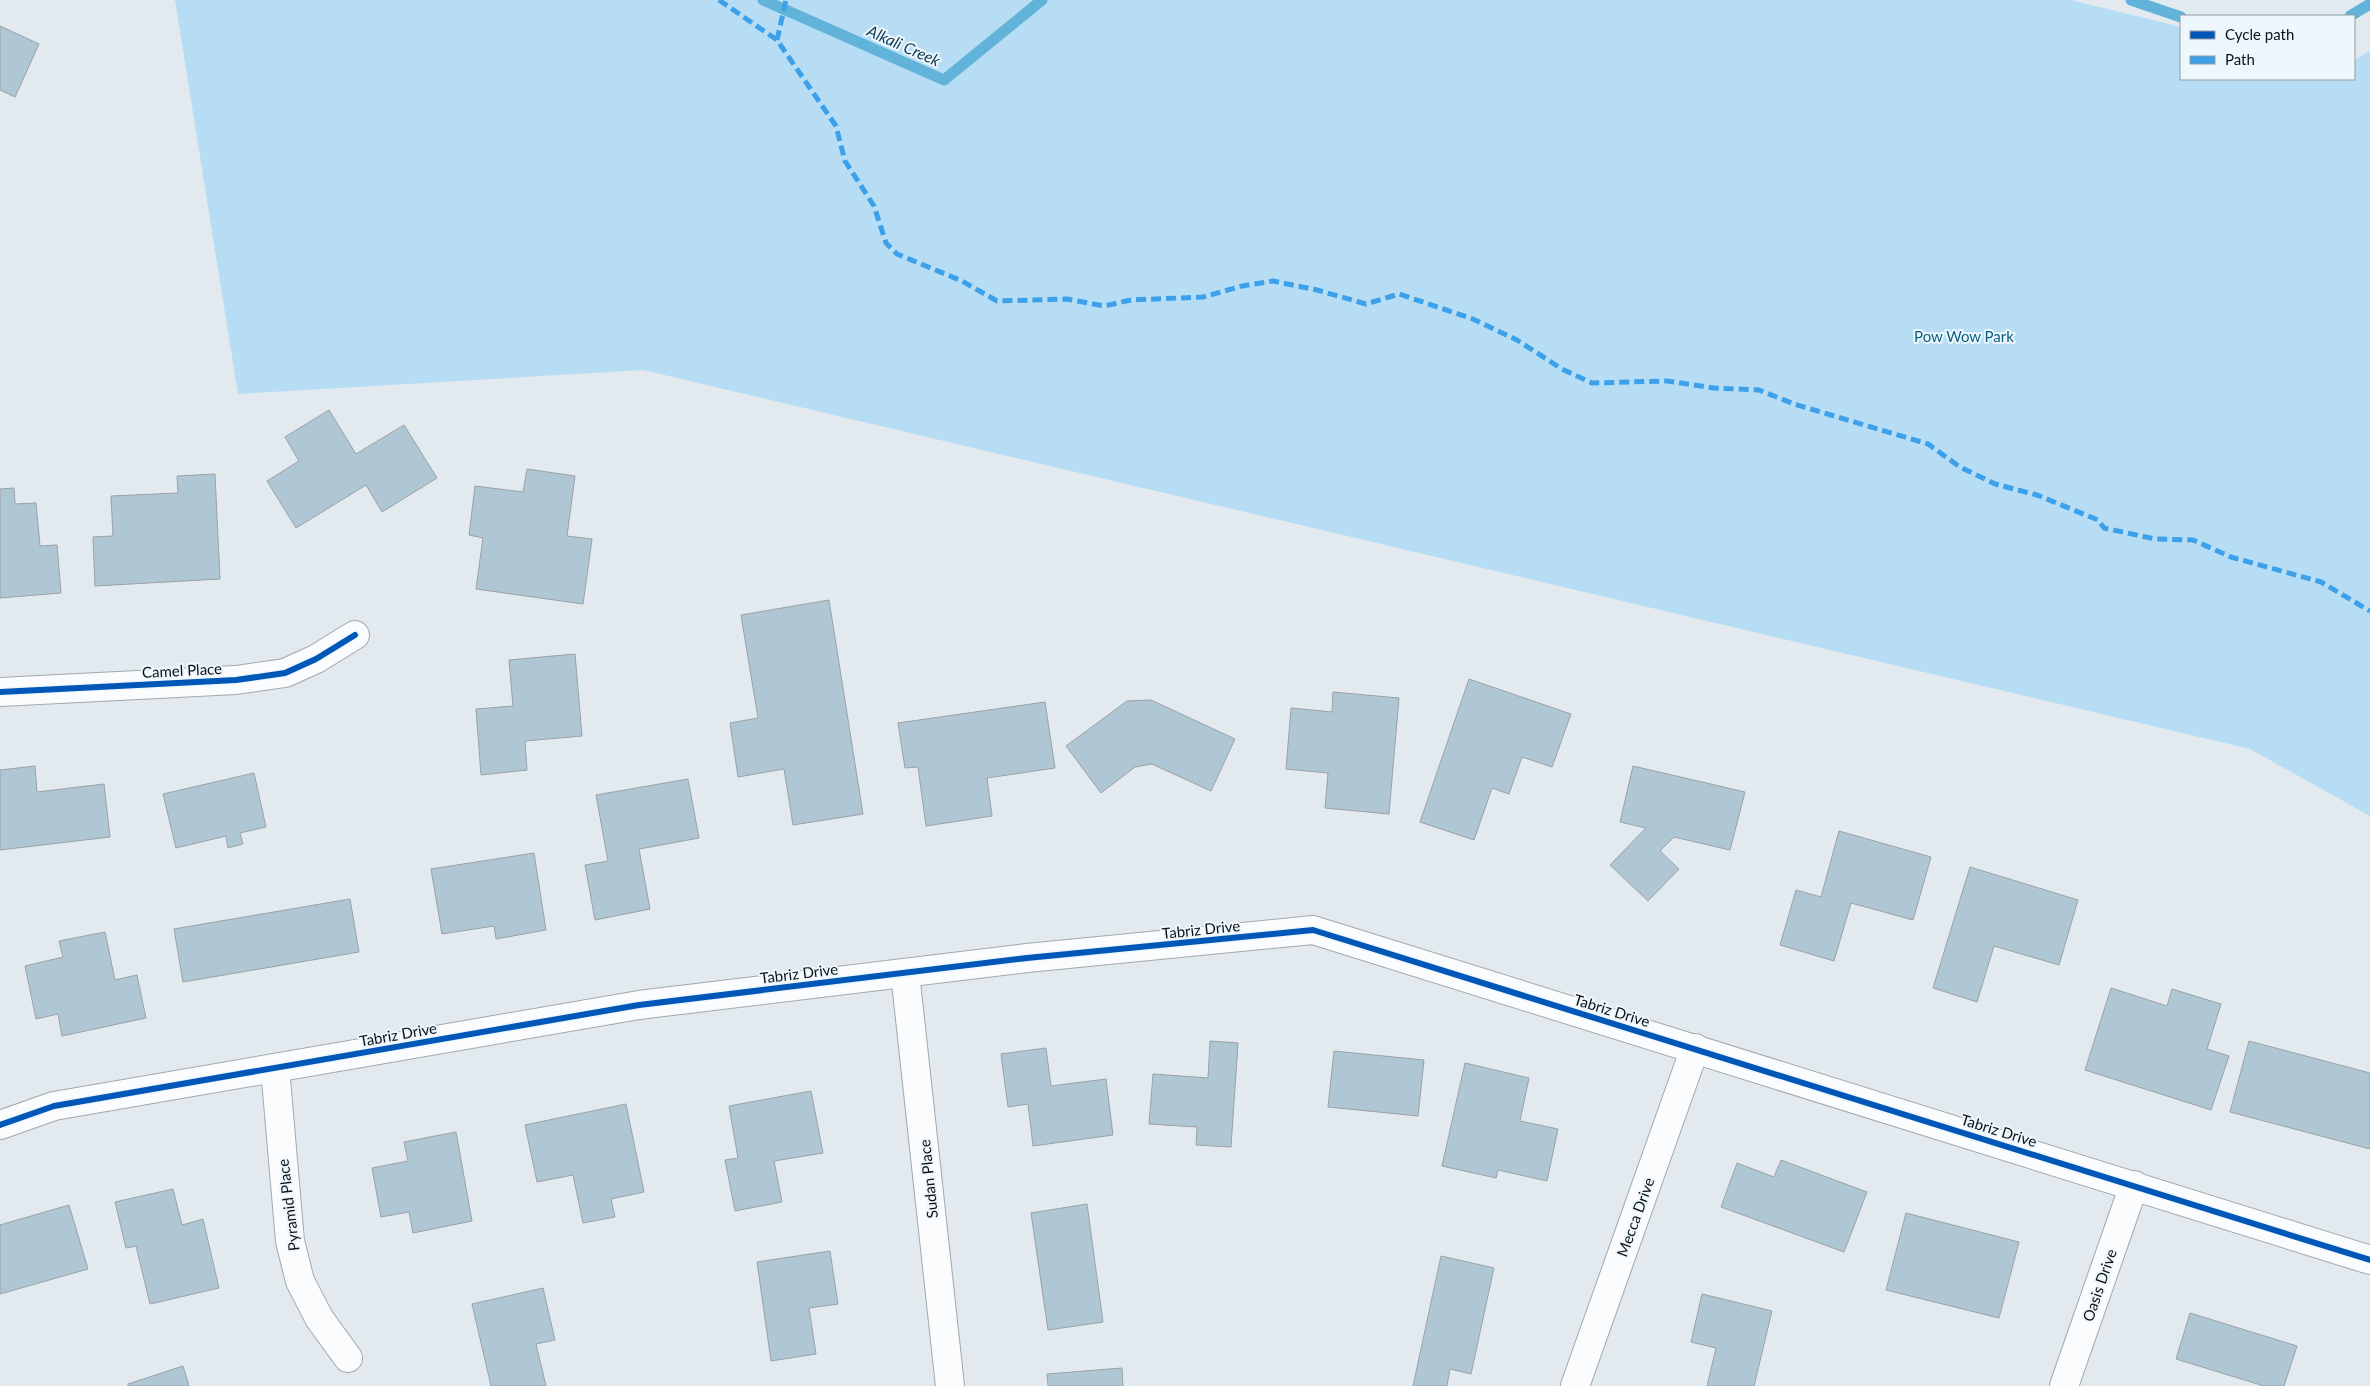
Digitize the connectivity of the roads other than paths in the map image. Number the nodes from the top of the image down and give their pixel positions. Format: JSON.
{"nodes":[{"id":1,"x":355,"y":635,"type":"dead end"},
{"id":2,"x":0,"y":692,"type":"edge"},
{"id":3,"x":905,"y":973,"type":"junction"},
{"id":4,"x":1695,"y":1048,"type":"junction"},
{"id":5,"x":275,"y":1068,"type":"junction"},
{"id":6,"x":0,"y":1125,"type":"edge"},
{"id":7,"x":2134,"y":1185,"type":"junction"},
{"id":8,"x":2370,"y":1260,"type":"edge"},
{"id":9,"x":348,"y":1358,"type":"dead end"},
{"id":10,"x":950,"y":1386,"type":"edge"},
{"id":11,"x":1575,"y":1386,"type":"edge"},
{"id":12,"x":2064,"y":1386,"type":"edge"}],
"edges":[{"from":1,"to":2,"type":"street","name":"Camel Place"},
{"from":3,"to":4,"type":"street","name":"Tabriz Drive"},
{"from":3,"to":5,"type":"street","name":"Tabriz Drive"},
{"from":3,"to":10,"type":"street","name":"Sudan Place"},
{"from":4,"to":7,"type":"street","name":"Tabriz Drive"},
{"from":4,"to":11,"type":"street","name":"Mecca Drive"},
{"from":5,"to":6,"type":"street","name":"Tabriz Drive"},
{"from":5,"to":9,"type":"street","name":"Pyramid Place"},
{"from":7,"to":8,"type":"street","name":"Tabriz Drive"},
{"from":7,"to":12,"type":"street","name":"Oasis Drive"}]}
